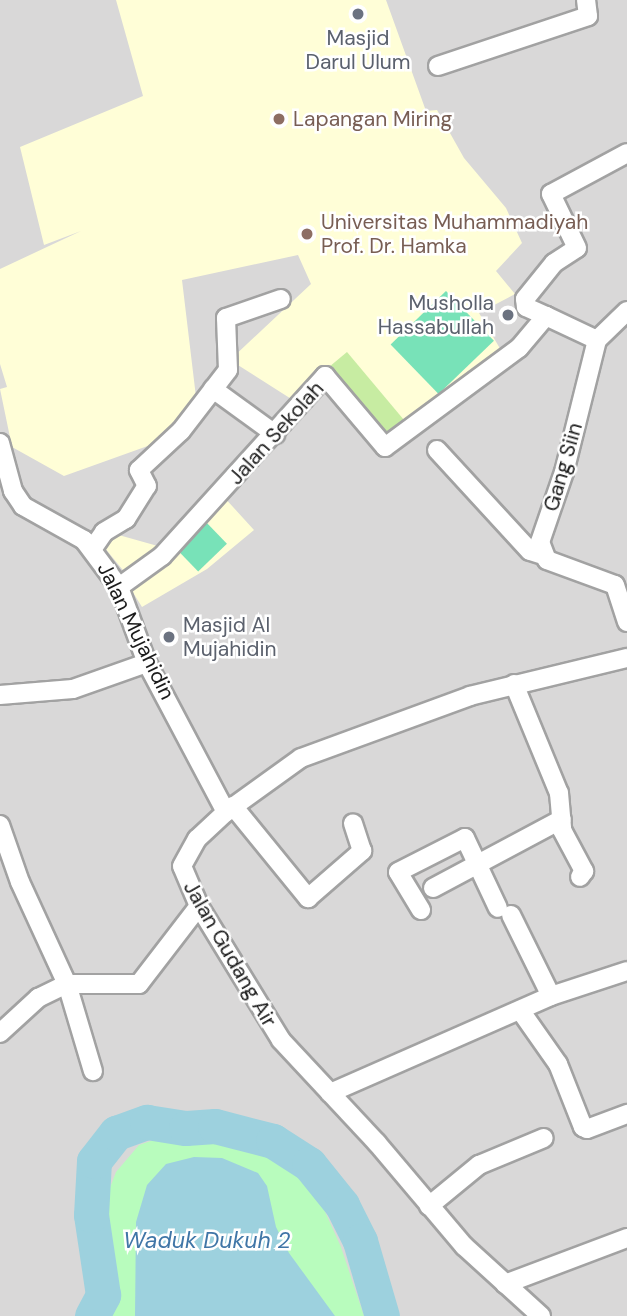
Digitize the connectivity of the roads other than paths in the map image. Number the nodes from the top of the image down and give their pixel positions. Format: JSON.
{"nodes":[{"id":1,"x":586,"y":0,"type":"edge"},
{"id":2,"x":438,"y":66,"type":"dead end"},
{"id":3,"x":627,"y":153,"type":"edge"},
{"id":4,"x":281,"y":299,"type":"dead end"},
{"id":5,"x":627,"y":311,"type":"edge"},
{"id":6,"x":547,"y":316,"type":"junction"},
{"id":7,"x":597,"y":341,"type":"junction"},
{"id":8,"x":213,"y":389,"type":"junction"},
{"id":9,"x":275,"y":434,"type":"junction"},
{"id":10,"x":0,"y":443,"type":"edge"},
{"id":11,"x":438,"y":450,"type":"dead end"},
{"id":12,"x":93,"y":548,"type":"junction"},
{"id":13,"x":543,"y":555,"type":"junction"},
{"id":14,"x":119,"y":587,"type":"junction"},
{"id":15,"x":627,"y":622,"type":"edge"},
{"id":16,"x":627,"y":657,"type":"edge"},
{"id":17,"x":147,"y":663,"type":"junction"},
{"id":18,"x":514,"y":684,"type":"junction"},
{"id":19,"x":0,"y":695,"type":"edge"},
{"id":20,"x":229,"y":809,"type":"junction"},
{"id":21,"x":562,"y":819,"type":"junction"},
{"id":22,"x":353,"y":822,"type":"dead end"},
{"id":23,"x":0,"y":825,"type":"edge"},
{"id":24,"x":476,"y":865,"type":"junction"},
{"id":25,"x":580,"y":877,"type":"dead end"},
{"id":26,"x":433,"y":888,"type":"dead end"},
{"id":27,"x":199,"y":906,"type":"junction"},
{"id":28,"x":421,"y":910,"type":"dead end"},
{"id":29,"x":627,"y":971,"type":"edge"},
{"id":30,"x":67,"y":984,"type":"junction"},
{"id":31,"x":551,"y":996,"type":"junction"},
{"id":32,"x":520,"y":1010,"type":"junction"},
{"id":33,"x":0,"y":1033,"type":"edge"},
{"id":34,"x":93,"y":1071,"type":"dead end"},
{"id":35,"x":330,"y":1093,"type":"junction"},
{"id":36,"x":627,"y":1114,"type":"edge"},
{"id":37,"x":544,"y":1138,"type":"dead end"},
{"id":38,"x":429,"y":1206,"type":"junction"},
{"id":39,"x":627,"y":1238,"type":"edge"},
{"id":40,"x":505,"y":1284,"type":"junction"},
{"id":41,"x":541,"y":1316,"type":"edge"}],
"edges":[{"from":1,"to":2,"type":"street"},
{"from":3,"to":6,"type":"street"},
{"from":4,"to":8,"type":"street"},
{"from":5,"to":7,"type":"street"},
{"from":6,"to":7,"type":"street"},
{"from":6,"to":9,"type":"street","name":"Jalan Sekolah"},
{"from":7,"to":13,"type":"street","name":"Gang Siin"},
{"from":8,"to":9,"type":"street"},
{"from":8,"to":12,"type":"street"},
{"from":9,"to":14,"type":"street","name":"Jalan Sekolah"},
{"from":10,"to":12,"type":"street","name":"Jalan Mujahidin"},
{"from":11,"to":13,"type":"street"},
{"from":12,"to":14,"type":"street","name":"Jalan Mujahidin"},
{"from":13,"to":15,"type":"street"},
{"from":14,"to":17,"type":"street","name":"Jalan Mujahidin"},
{"from":16,"to":18,"type":"street","name":"Jalan Gudang Air"},
{"from":17,"to":19,"type":"street"},
{"from":17,"to":20,"type":"street","name":"Jalan Mujahidin"},
{"from":18,"to":20,"type":"street","name":"Jalan Gudang Air"},
{"from":18,"to":21,"type":"street"},
{"from":20,"to":22,"type":"street","name":"Jalan Mujahidin"},
{"from":20,"to":27,"type":"street","name":"Jalan Gudang Air"},
{"from":21,"to":24,"type":"street"},
{"from":21,"to":25,"type":"street"},
{"from":23,"to":30,"type":"street"},
{"from":24,"to":26,"type":"street"},
{"from":24,"to":28,"type":"street"},
{"from":24,"to":31,"type":"street"},
{"from":27,"to":30,"type":"street"},
{"from":27,"to":35,"type":"street","name":"Jalan Gudang Air"},
{"from":29,"to":31,"type":"street"},
{"from":30,"to":33,"type":"street"},
{"from":30,"to":34,"type":"street"},
{"from":31,"to":32,"type":"street"},
{"from":32,"to":35,"type":"street"},
{"from":32,"to":36,"type":"street"},
{"from":35,"to":38,"type":"street","name":"Jalan Gudang Air"},
{"from":37,"to":38,"type":"street"},
{"from":38,"to":40,"type":"street","name":"Jalan Gudang Air"},
{"from":39,"to":40,"type":"street"},
{"from":40,"to":41,"type":"street","name":"Jalan Gudang Air"}]}
